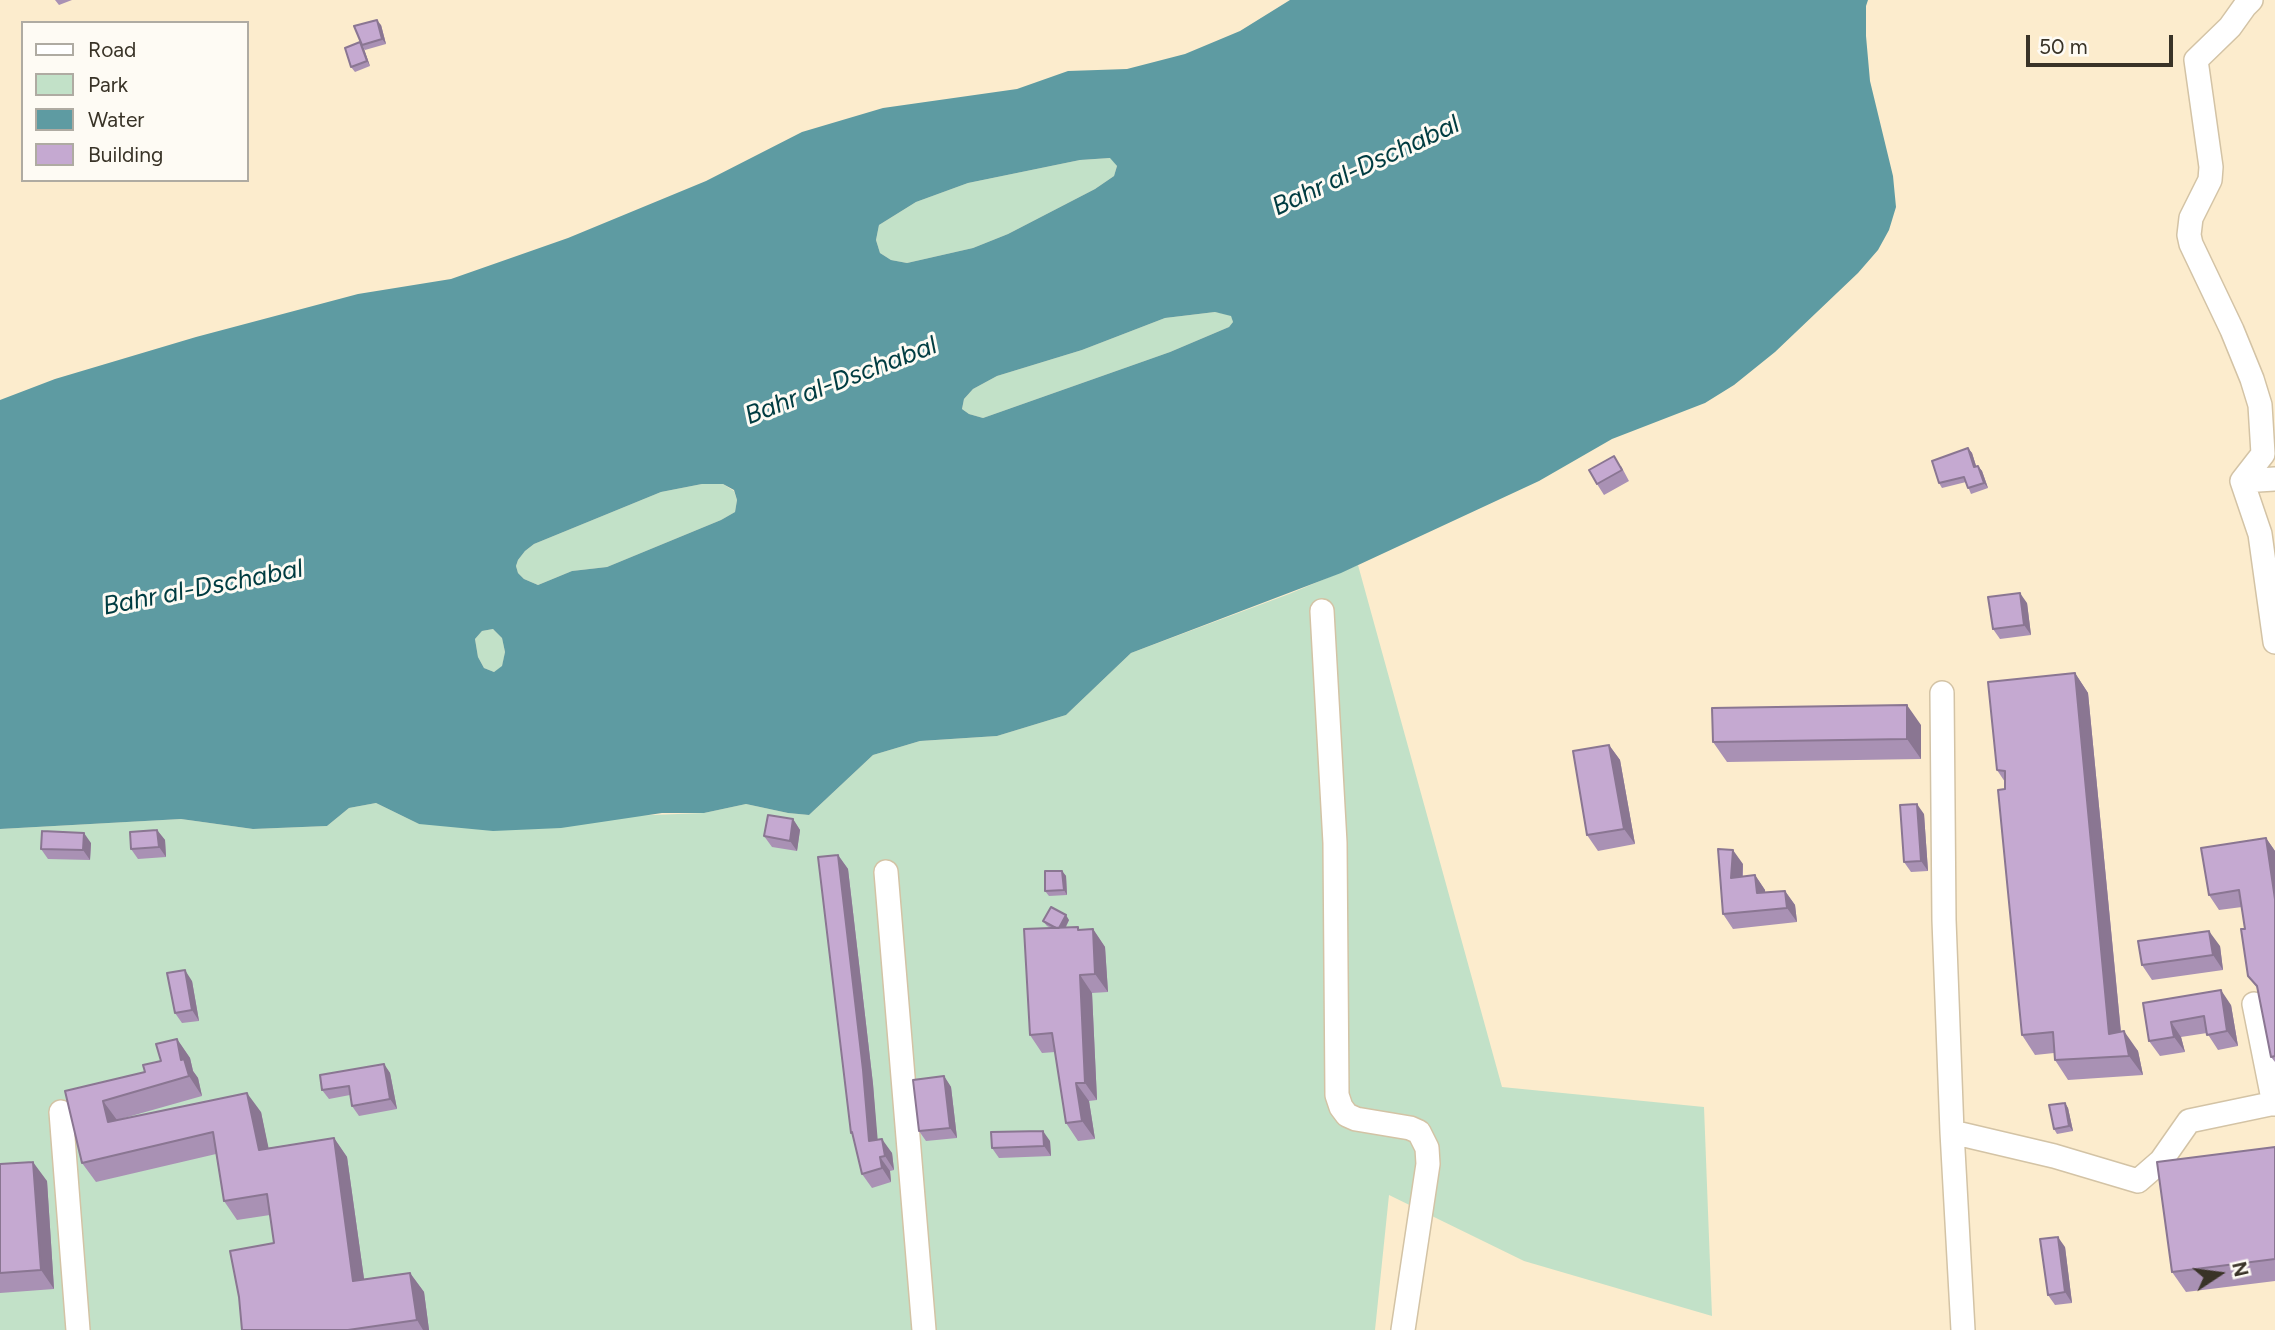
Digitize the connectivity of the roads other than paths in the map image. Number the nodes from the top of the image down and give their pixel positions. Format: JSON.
{"nodes":[{"id":1,"x":2251,"y":0,"type":"edge"},
{"id":2,"x":2275,"y":479,"type":"edge"},
{"id":3,"x":2242,"y":481,"type":"junction"},
{"id":4,"x":1322,"y":611,"type":"dead end"},
{"id":5,"x":2275,"y":642,"type":"edge"},
{"id":6,"x":1942,"y":693,"type":"dead end"},
{"id":7,"x":886,"y":872,"type":"dead end"},
{"id":8,"x":2254,"y":1004,"type":"dead end"},
{"id":9,"x":2275,"y":1104,"type":"edge"},
{"id":10,"x":61,"y":1112,"type":"dead end"},
{"id":11,"x":1952,"y":1132,"type":"junction"},
{"id":12,"x":78,"y":1330,"type":"edge"},
{"id":13,"x":924,"y":1330,"type":"edge"},
{"id":14,"x":1403,"y":1330,"type":"edge"},
{"id":15,"x":1963,"y":1330,"type":"edge"}],
"edges":[{"from":1,"to":3,"type":"street"},
{"from":2,"to":3,"type":"street"},
{"from":3,"to":5,"type":"street"},
{"from":4,"to":14,"type":"street"},
{"from":6,"to":11,"type":"street"},
{"from":7,"to":13,"type":"street"},
{"from":8,"to":9,"type":"street"},
{"from":9,"to":11,"type":"street"},
{"from":10,"to":12,"type":"street"},
{"from":11,"to":15,"type":"street"}]}
